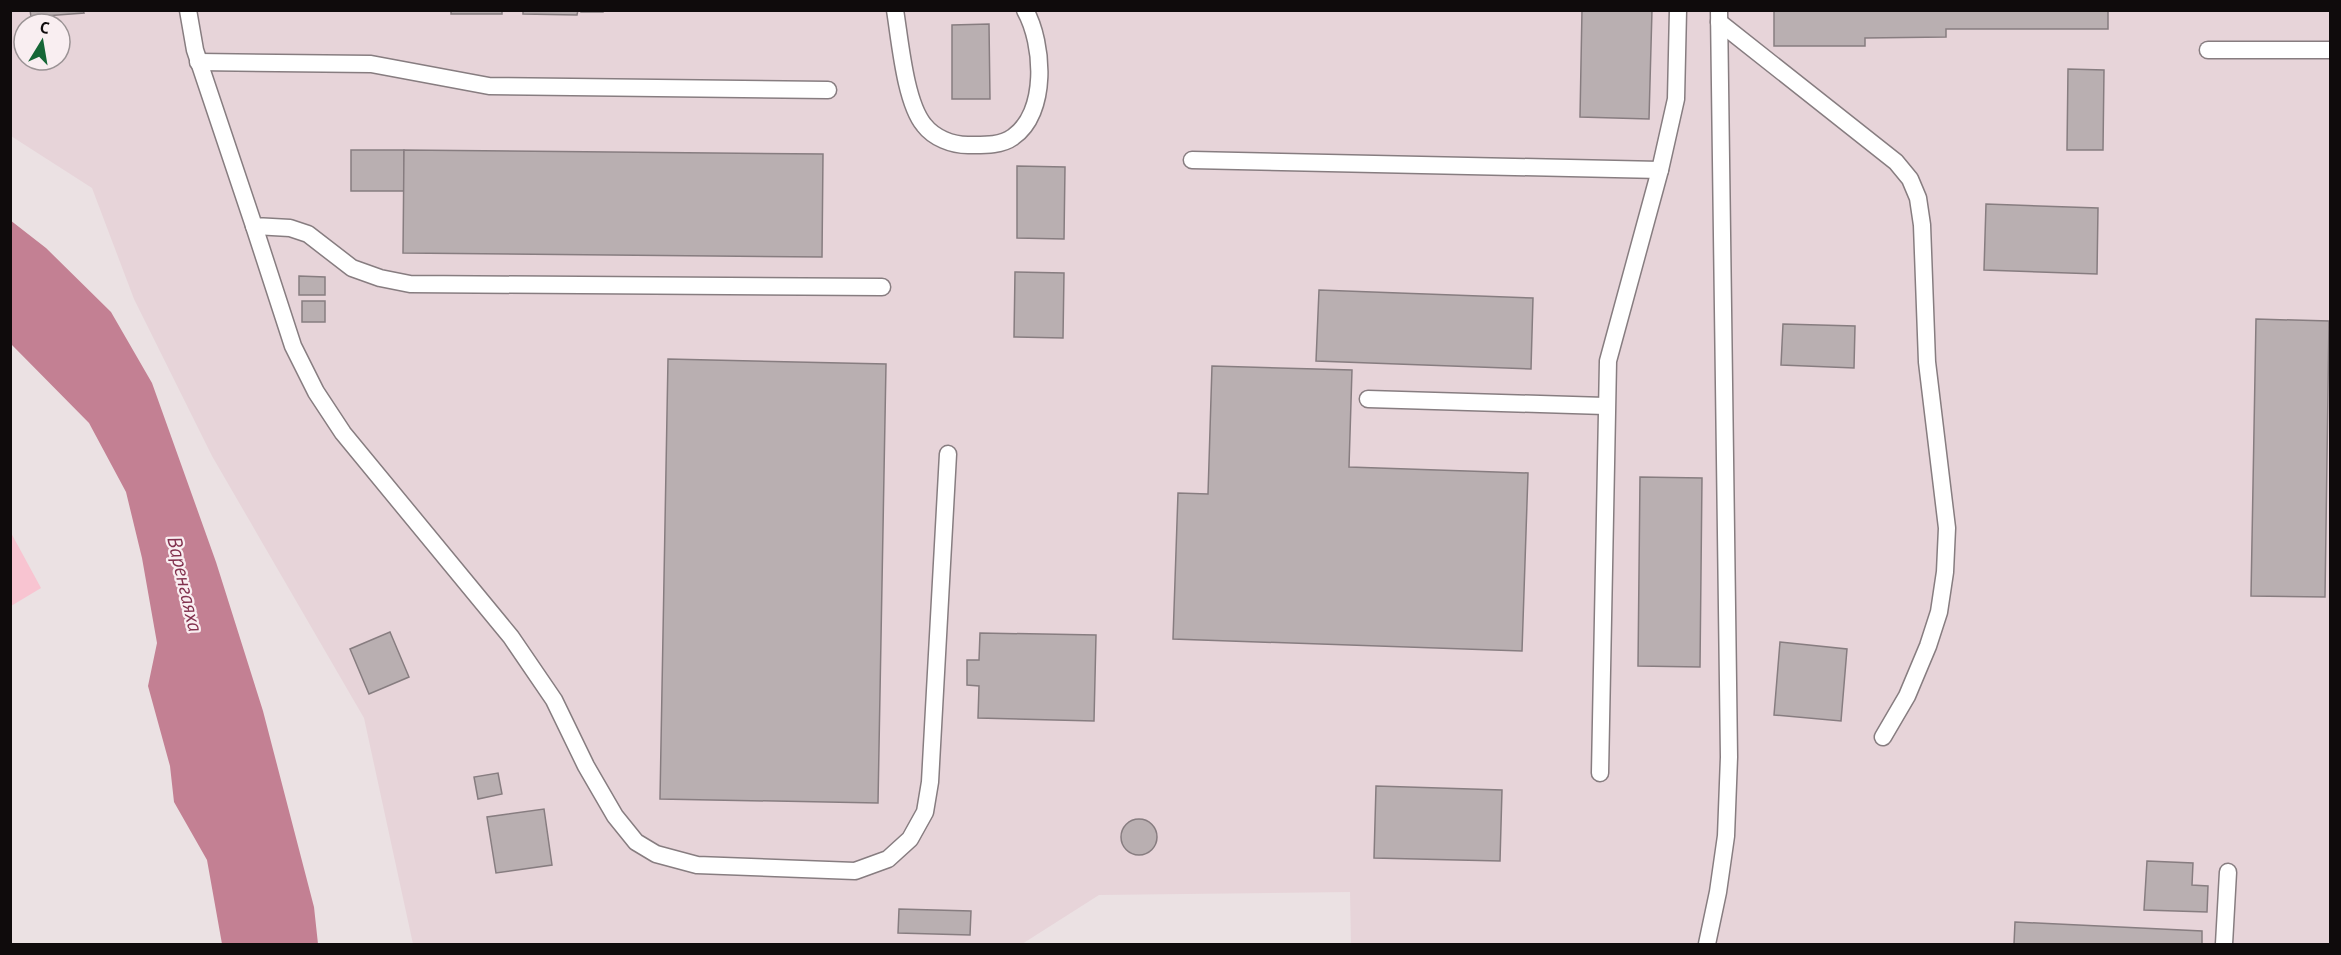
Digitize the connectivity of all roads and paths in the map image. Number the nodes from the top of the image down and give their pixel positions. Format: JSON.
{"nodes":[{"id":1,"x":188,"y":10,"type":"edge"},
{"id":2,"x":895,"y":10,"type":"edge"},
{"id":3,"x":1025,"y":10,"type":"edge"},
{"id":4,"x":1677,"y":10,"type":"edge"},
{"id":5,"x":1719,"y":16,"type":"edge"},
{"id":6,"x":2208,"y":50,"type":"dead end"},
{"id":7,"x":2331,"y":50,"type":"edge"},
{"id":8,"x":198,"y":62,"type":"junction"},
{"id":9,"x":828,"y":90,"type":"dead end"},
{"id":10,"x":1192,"y":160,"type":"dead end"},
{"id":11,"x":1659,"y":170,"type":"junction"},
{"id":12,"x":255,"y":226,"type":"junction"},
{"id":13,"x":882,"y":287,"type":"dead end"},
{"id":14,"x":1368,"y":399,"type":"dead end"},
{"id":15,"x":1605,"y":406,"type":"junction"},
{"id":16,"x":948,"y":454,"type":"dead end"},
{"id":17,"x":1883,"y":736,"type":"dead end"},
{"id":18,"x":1600,"y":773,"type":"dead end"},
{"id":19,"x":2229,"y":872,"type":"dead end"},
{"id":20,"x":1707,"y":945,"type":"edge"},
{"id":21,"x":2224,"y":945,"type":"edge"}],
"edges":[{"from":1,"to":8,"type":"lane"},
{"from":2,"to":3,"type":"lane"},
{"from":4,"to":11,"type":"lane"},
{"from":5,"to":17,"type":"lane"},
{"from":5,"to":20,"type":"lane"},
{"from":6,"to":7,"type":"lane"},
{"from":8,"to":9,"type":"lane"},
{"from":8,"to":12,"type":"lane"},
{"from":10,"to":11,"type":"lane"},
{"from":11,"to":15,"type":"lane"},
{"from":12,"to":13,"type":"lane"},
{"from":12,"to":16,"type":"lane"},
{"from":14,"to":15,"type":"lane"},
{"from":15,"to":18,"type":"lane"},
{"from":19,"to":21,"type":"lane"}]}
